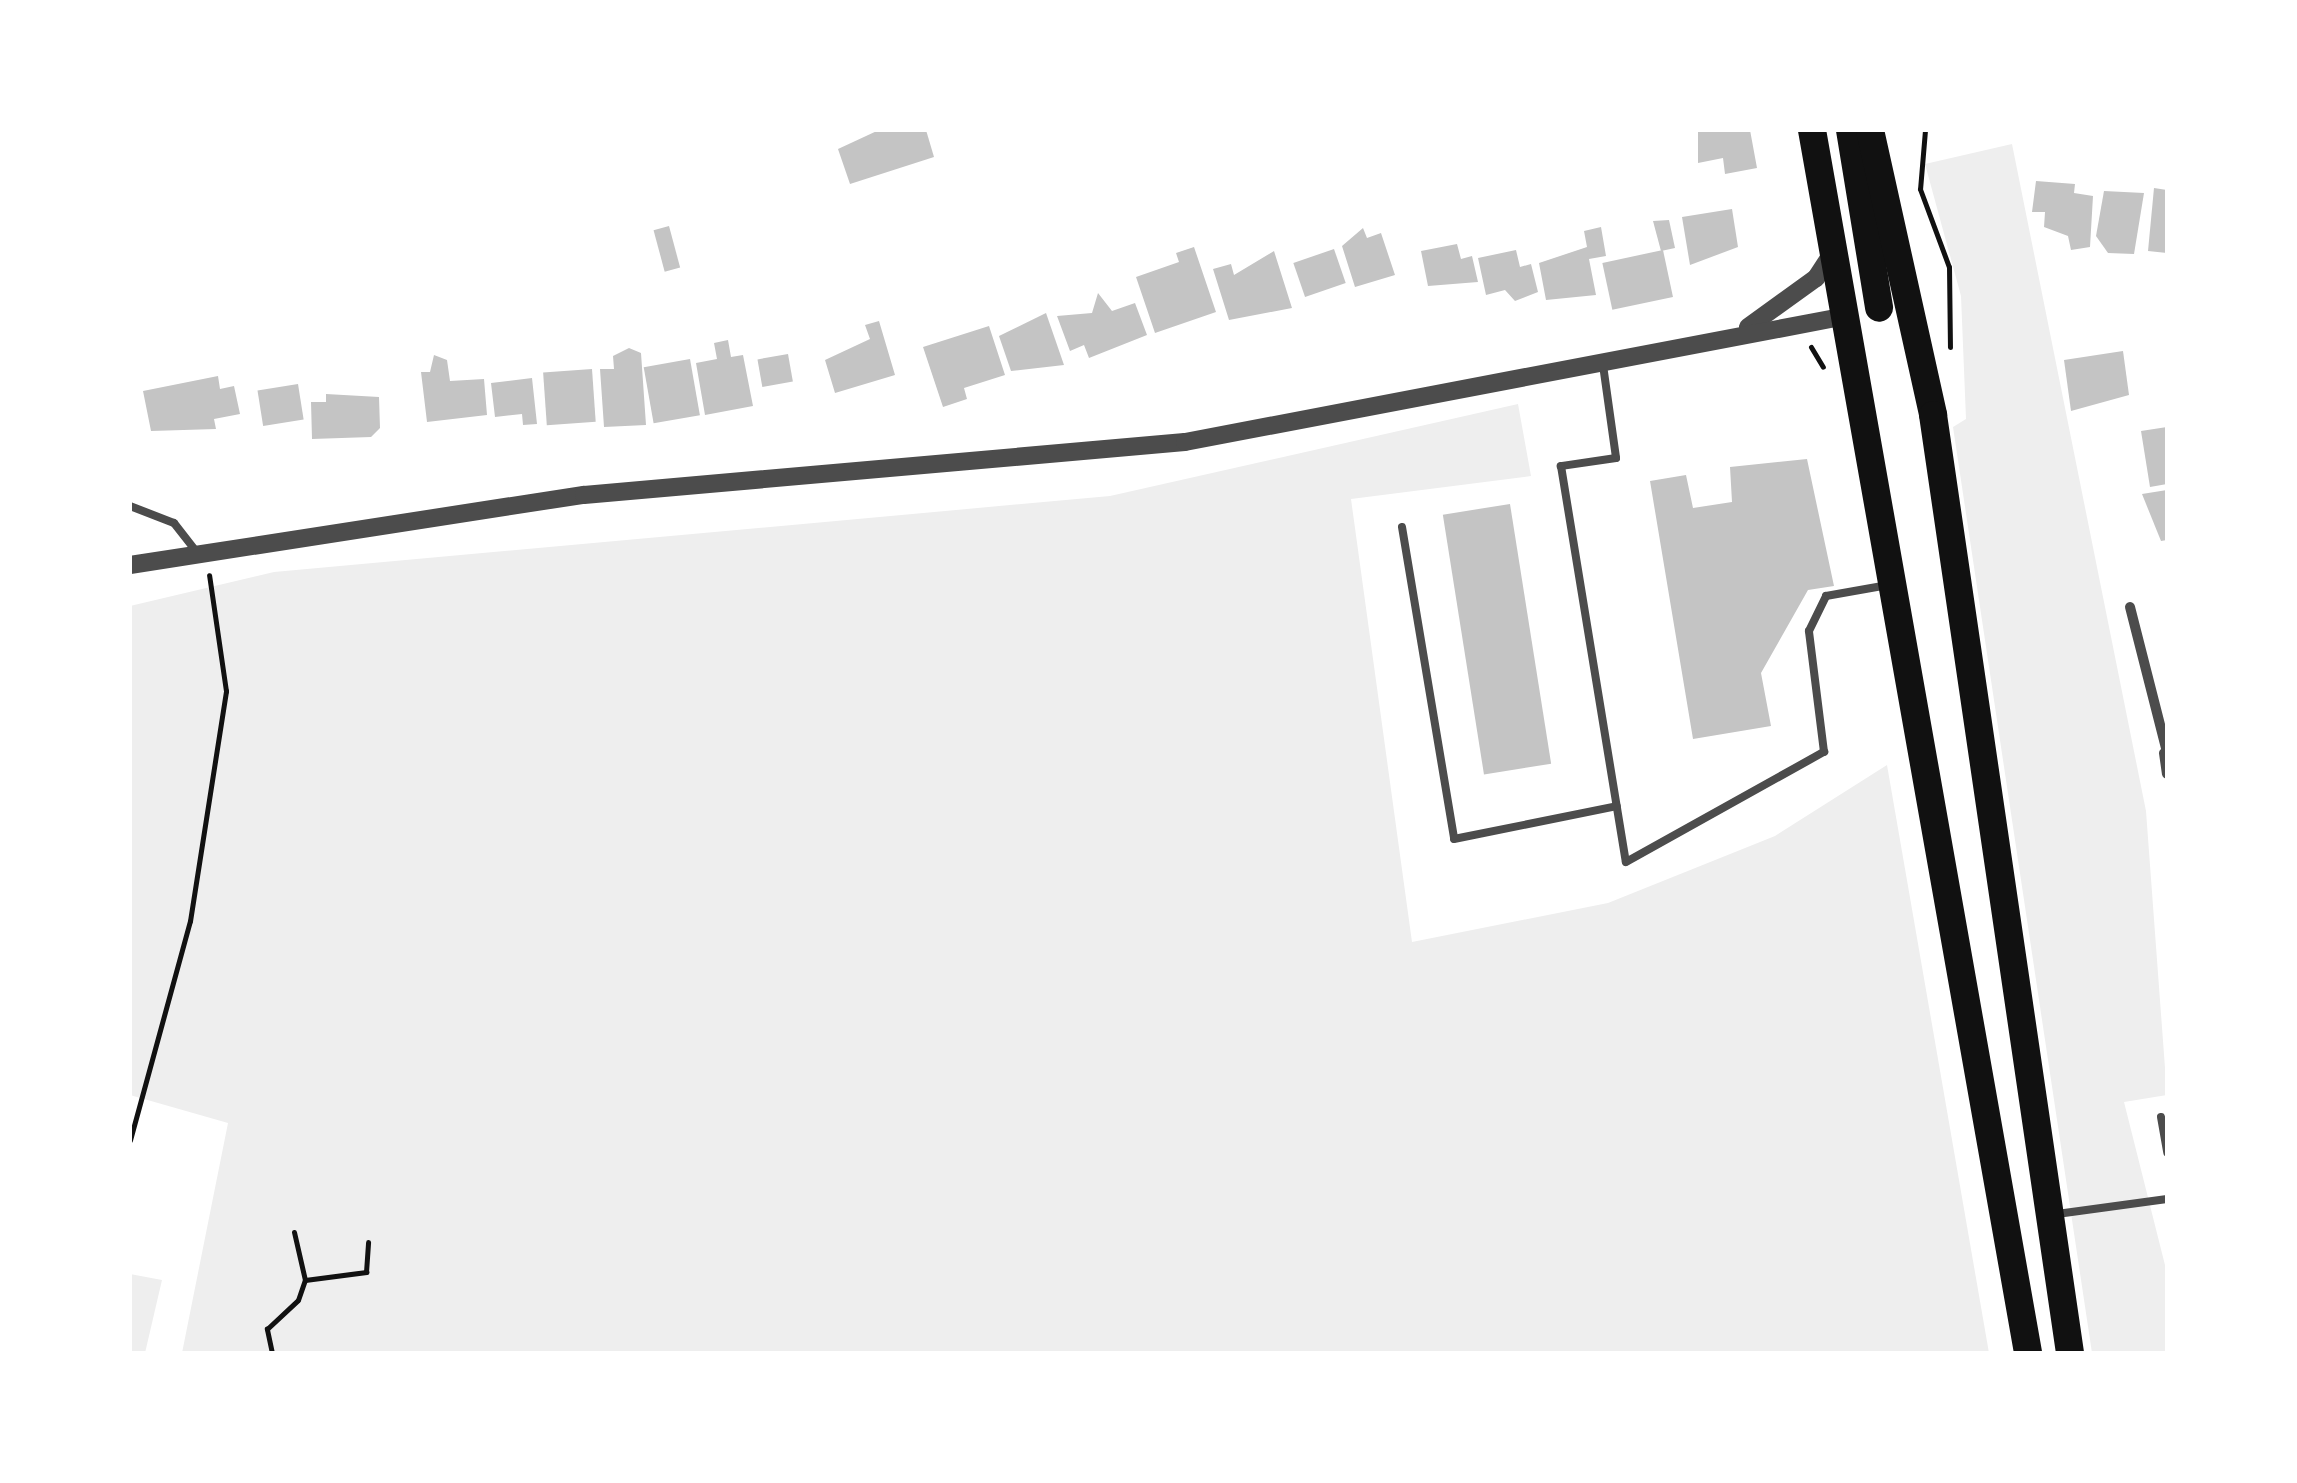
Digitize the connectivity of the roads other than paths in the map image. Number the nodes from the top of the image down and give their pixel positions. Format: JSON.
{"nodes":[{"id":1,"x":1812,"y":130,"type":"edge"},
{"id":2,"x":1850,"y":130,"type":"edge"},
{"id":3,"x":1870,"y":130,"type":"edge"},
{"id":4,"x":1834,"y":250,"type":"junction"},
{"id":5,"x":1911,"y":302,"type":"junction"},
{"id":6,"x":1879,"y":308,"type":"junction"},
{"id":7,"x":1846,"y":316,"type":"junction"},
{"id":8,"x":1743,"y":330,"type":"junction"},
{"id":9,"x":1602,"y":360,"type":"junction"},
{"id":10,"x":130,"y":506,"type":"edge"},
{"id":11,"x":1402,"y":527,"type":"dead end"},
{"id":12,"x":200,"y":550,"type":"junction"},
{"id":13,"x":130,"y":566,"type":"edge"},
{"id":14,"x":1891,"y":584,"type":"junction"},
{"id":15,"x":2130,"y":607,"type":"dead end"},
{"id":16,"x":2166,"y":753,"type":"edge"},
{"id":17,"x":2167,"y":774,"type":"edge"},
{"id":18,"x":1617,"y":806,"type":"junction"},
{"id":19,"x":2161,"y":1116,"type":"dead end"},
{"id":20,"x":2167,"y":1152,"type":"edge"},
{"id":21,"x":2167,"y":1200,"type":"edge"},
{"id":22,"x":2048,"y":1215,"type":"junction"},
{"id":23,"x":2028,"y":1353,"type":"edge"},
{"id":24,"x":2070,"y":1353,"type":"edge"}],
"edges":[{"from":1,"to":4,"type":"highway"},
{"from":2,"to":6,"type":"highway"},
{"from":3,"to":5,"type":"highway"},
{"from":4,"to":7,"type":"highway"},
{"from":4,"to":8,"type":"street"},
{"from":5,"to":6,"type":"highway"},
{"from":5,"to":22,"type":"highway"},
{"from":6,"to":7,"type":"highway"},
{"from":7,"to":8,"type":"street"},
{"from":7,"to":14,"type":"highway"},
{"from":8,"to":9,"type":"street"},
{"from":9,"to":12,"type":"street"},
{"from":9,"to":18,"type":"lane"},
{"from":10,"to":12,"type":"lane"},
{"from":11,"to":18,"type":"lane"},
{"from":12,"to":13,"type":"street"},
{"from":14,"to":18,"type":"lane"},
{"from":14,"to":23,"type":"highway"},
{"from":15,"to":16,"type":"street"},
{"from":16,"to":17,"type":"street"},
{"from":19,"to":20,"type":"lane"},
{"from":21,"to":22,"type":"lane"},
{"from":22,"to":24,"type":"highway"}]}
